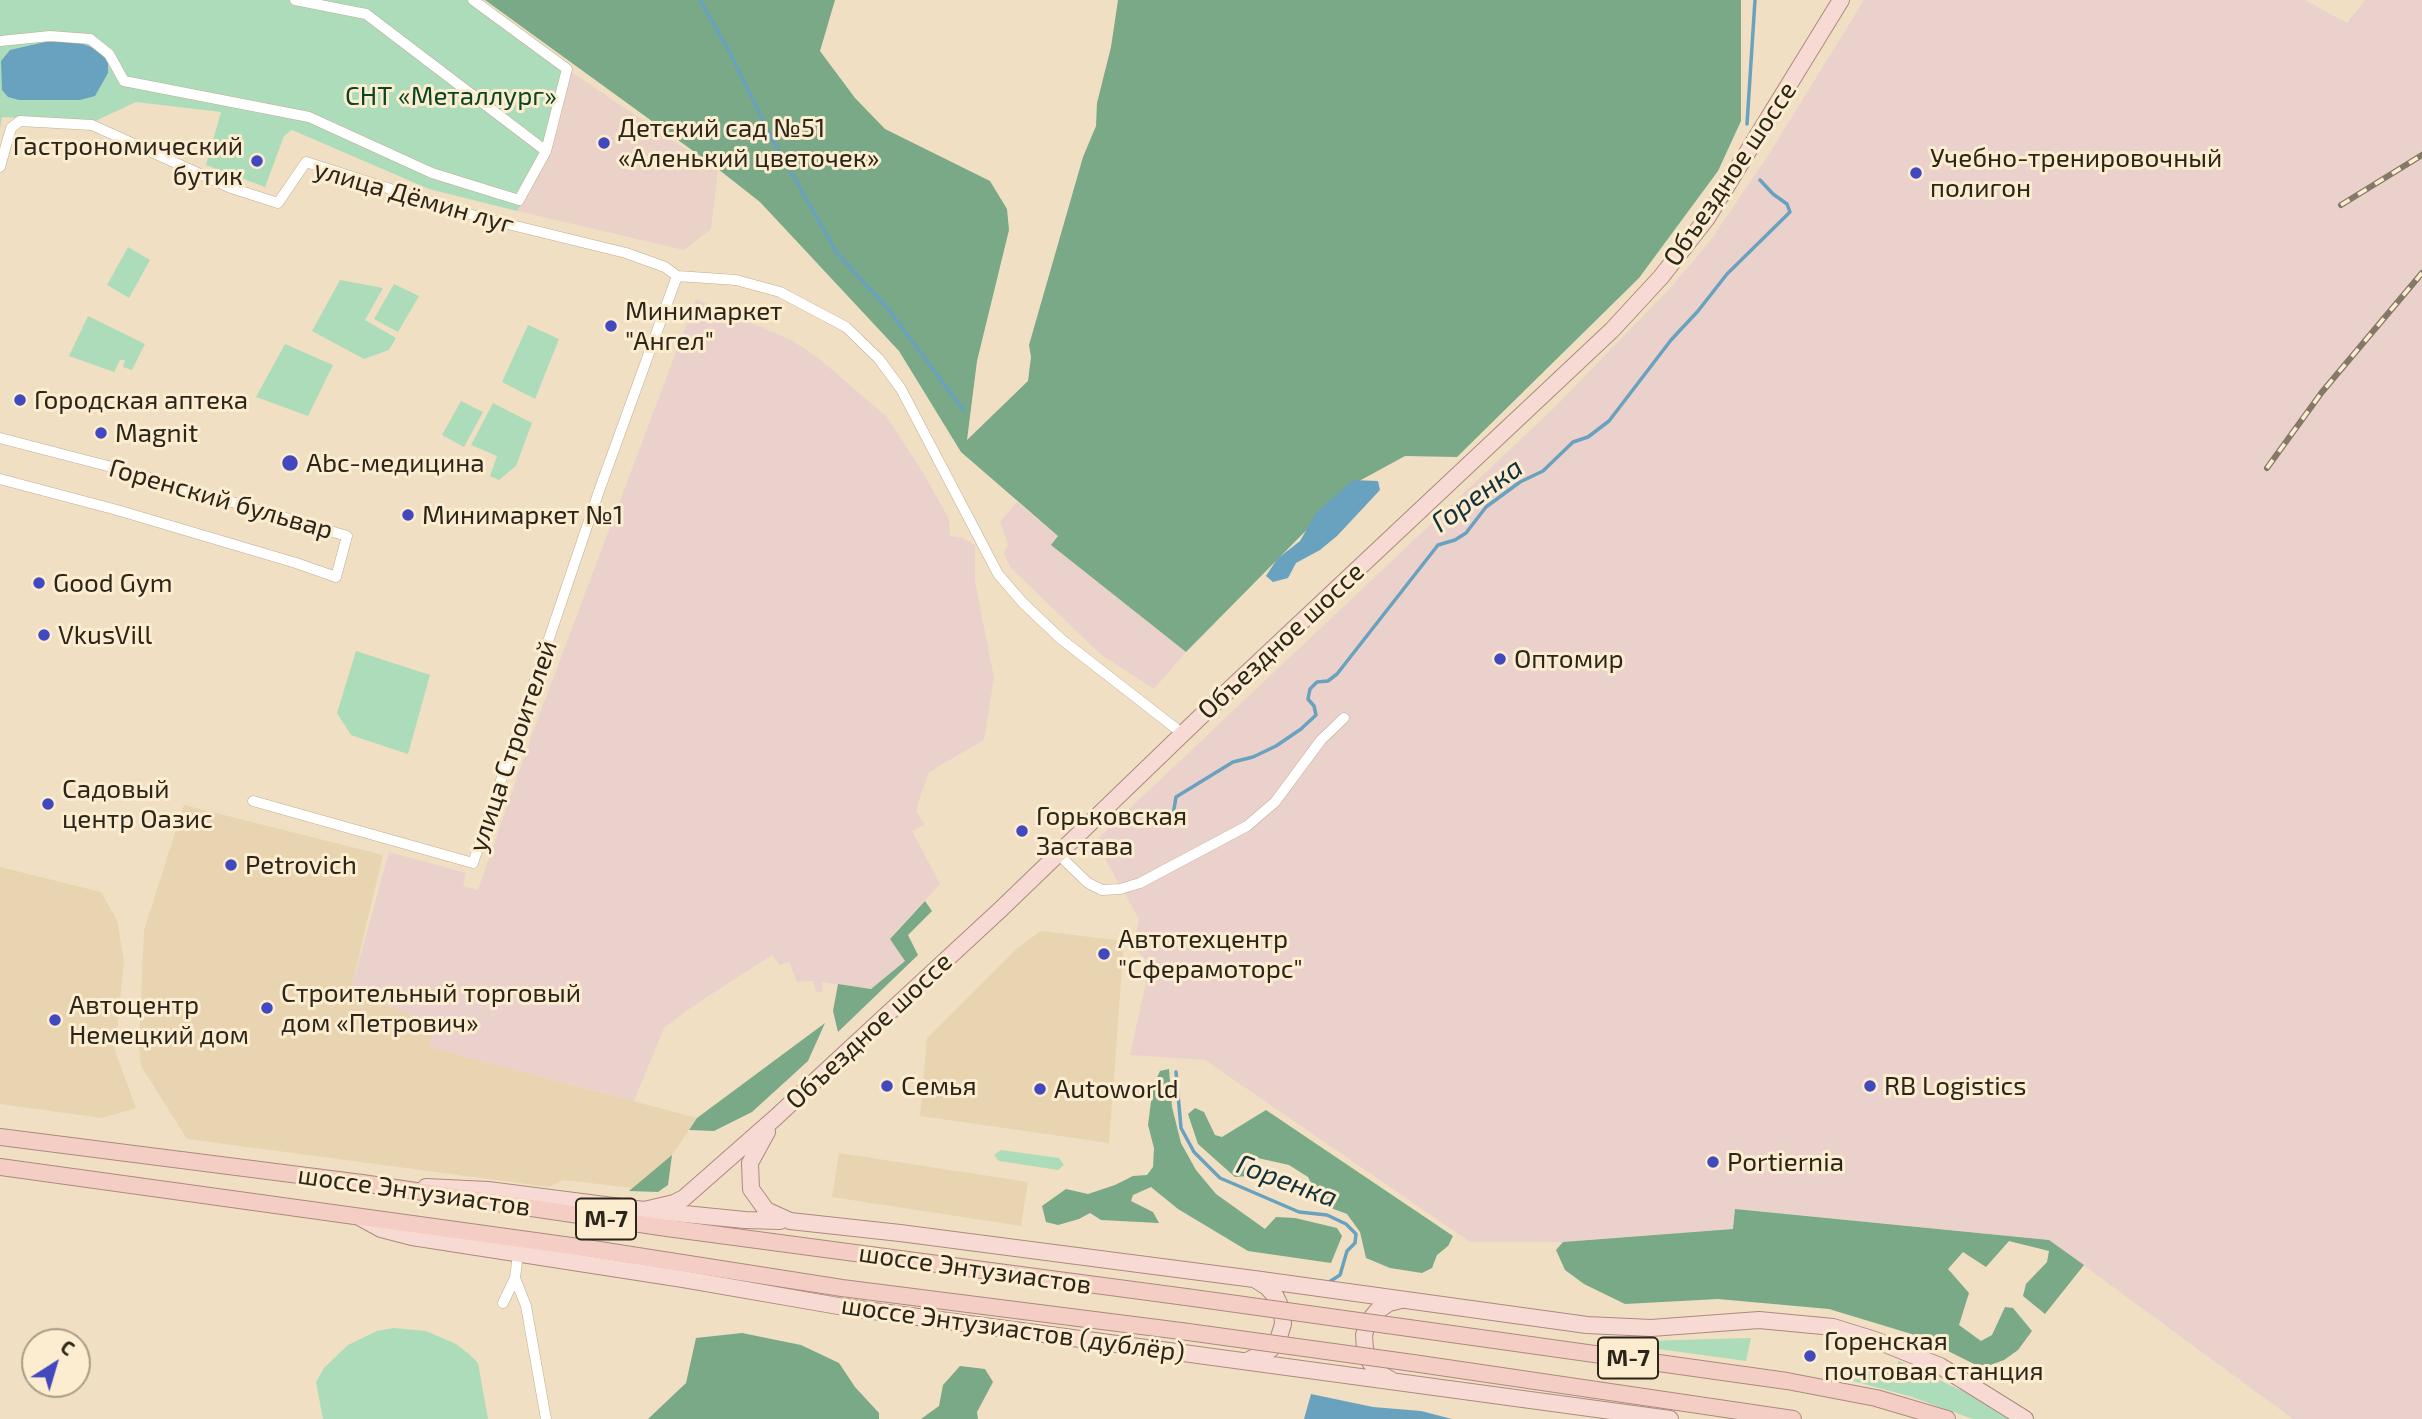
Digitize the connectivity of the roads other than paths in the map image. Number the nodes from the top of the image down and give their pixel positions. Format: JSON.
{"nodes":[{"id":1,"x":295,"y":0,"type":"edge"},
{"id":2,"x":473,"y":0,"type":"edge"},
{"id":3,"x":1842,"y":0,"type":"edge"},
{"id":4,"x":0,"y":41,"type":"edge"},
{"id":5,"x":546,"y":151,"type":"junction"},
{"id":6,"x":0,"y":167,"type":"edge"},
{"id":7,"x":677,"y":276,"type":"junction"},
{"id":8,"x":0,"y":438,"type":"edge"},
{"id":9,"x":0,"y":479,"type":"edge"},
{"id":10,"x":1344,"y":718,"type":"dead end"},
{"id":11,"x":1183,"y":734,"type":"junction"},
{"id":12,"x":253,"y":802,"type":"dead end"},
{"id":13,"x":1058,"y":854,"type":"junction"},
{"id":14,"x":775,"y":1118,"type":"junction"},
{"id":15,"x":0,"y":1137,"type":"edge"},
{"id":16,"x":0,"y":1167,"type":"edge"},
{"id":17,"x":362,"y":1183,"type":"junction"},
{"id":18,"x":644,"y":1210,"type":"junction"},
{"id":19,"x":361,"y":1218,"type":"junction"},
{"id":20,"x":790,"y":1221,"type":"junction"},
{"id":21,"x":518,"y":1254,"type":"junction"},
{"id":22,"x":515,"y":1278,"type":"junction"},
{"id":23,"x":1254,"y":1279,"type":"junction"},
{"id":24,"x":1403,"y":1299,"type":"junction"},
{"id":25,"x":503,"y":1303,"type":"dead end"},
{"id":26,"x":1247,"y":1361,"type":"junction"},
{"id":27,"x":1393,"y":1381,"type":"junction"},
{"id":28,"x":546,"y":1419,"type":"edge"},
{"id":29,"x":1670,"y":1419,"type":"edge"},
{"id":30,"x":1793,"y":1419,"type":"edge"},
{"id":31,"x":1947,"y":1419,"type":"edge"},
{"id":32,"x":2025,"y":1419,"type":"edge"}],
"edges":[{"from":1,"to":5,"type":"street"},
{"from":2,"to":5,"type":"street"},
{"from":3,"to":11,"type":"main road","name":"Объездное шоссе"},
{"from":4,"to":5,"type":"street"},
{"from":6,"to":7,"type":"street","name":"улица Дёмин луг"},
{"from":7,"to":11,"type":"street"},
{"from":7,"to":12,"type":"street","name":"улица Строителей"},
{"from":8,"to":9,"type":"street","name":"Горенский бульвар"},
{"from":10,"to":13,"type":"street"},
{"from":11,"to":13,"type":"main road","name":"Объездное шоссе"},
{"from":13,"to":14,"type":"main road","name":"Объездное шоссе"},
{"from":14,"to":18,"type":"main road","name":"Объездное шоссе"},
{"from":14,"to":20,"type":"main road"},
{"from":15,"to":17,"type":"highway","name":"шоссе Энтузиастов","number":"М-7"},
{"from":16,"to":19,"type":"highway","name":"шоссе Энтузиастов","number":"М-7"},
{"from":17,"to":18,"type":"main road"},
{"from":17,"to":31,"type":"highway","name":"шоссе Энтузиастов","number":"М-7","bridge":true},
{"from":18,"to":20,"type":"main road"},
{"from":19,"to":21,"type":"main road","name":"шоссе Энтузиастов (дублёр)"},
{"from":19,"to":30,"type":"highway","name":"шоссе Энтузиастов","number":"М-7","bridge":true},
{"from":20,"to":23,"type":"main road"},
{"from":21,"to":22,"type":"street"},
{"from":21,"to":26,"type":"main road","name":"шоссе Энтузиастов (дублёр)"},
{"from":22,"to":25,"type":"street"},
{"from":22,"to":28,"type":"street"},
{"from":23,"to":24,"type":"main road"},
{"from":23,"to":26,"type":"main road"},
{"from":24,"to":27,"type":"main road"},
{"from":24,"to":32,"type":"main road"},
{"from":26,"to":27,"type":"main road","name":"шоссе Энтузиастов (дублёр)"},
{"from":27,"to":29,"type":"main road","name":"шоссе Энтузиастов (дублёр)"}]}
